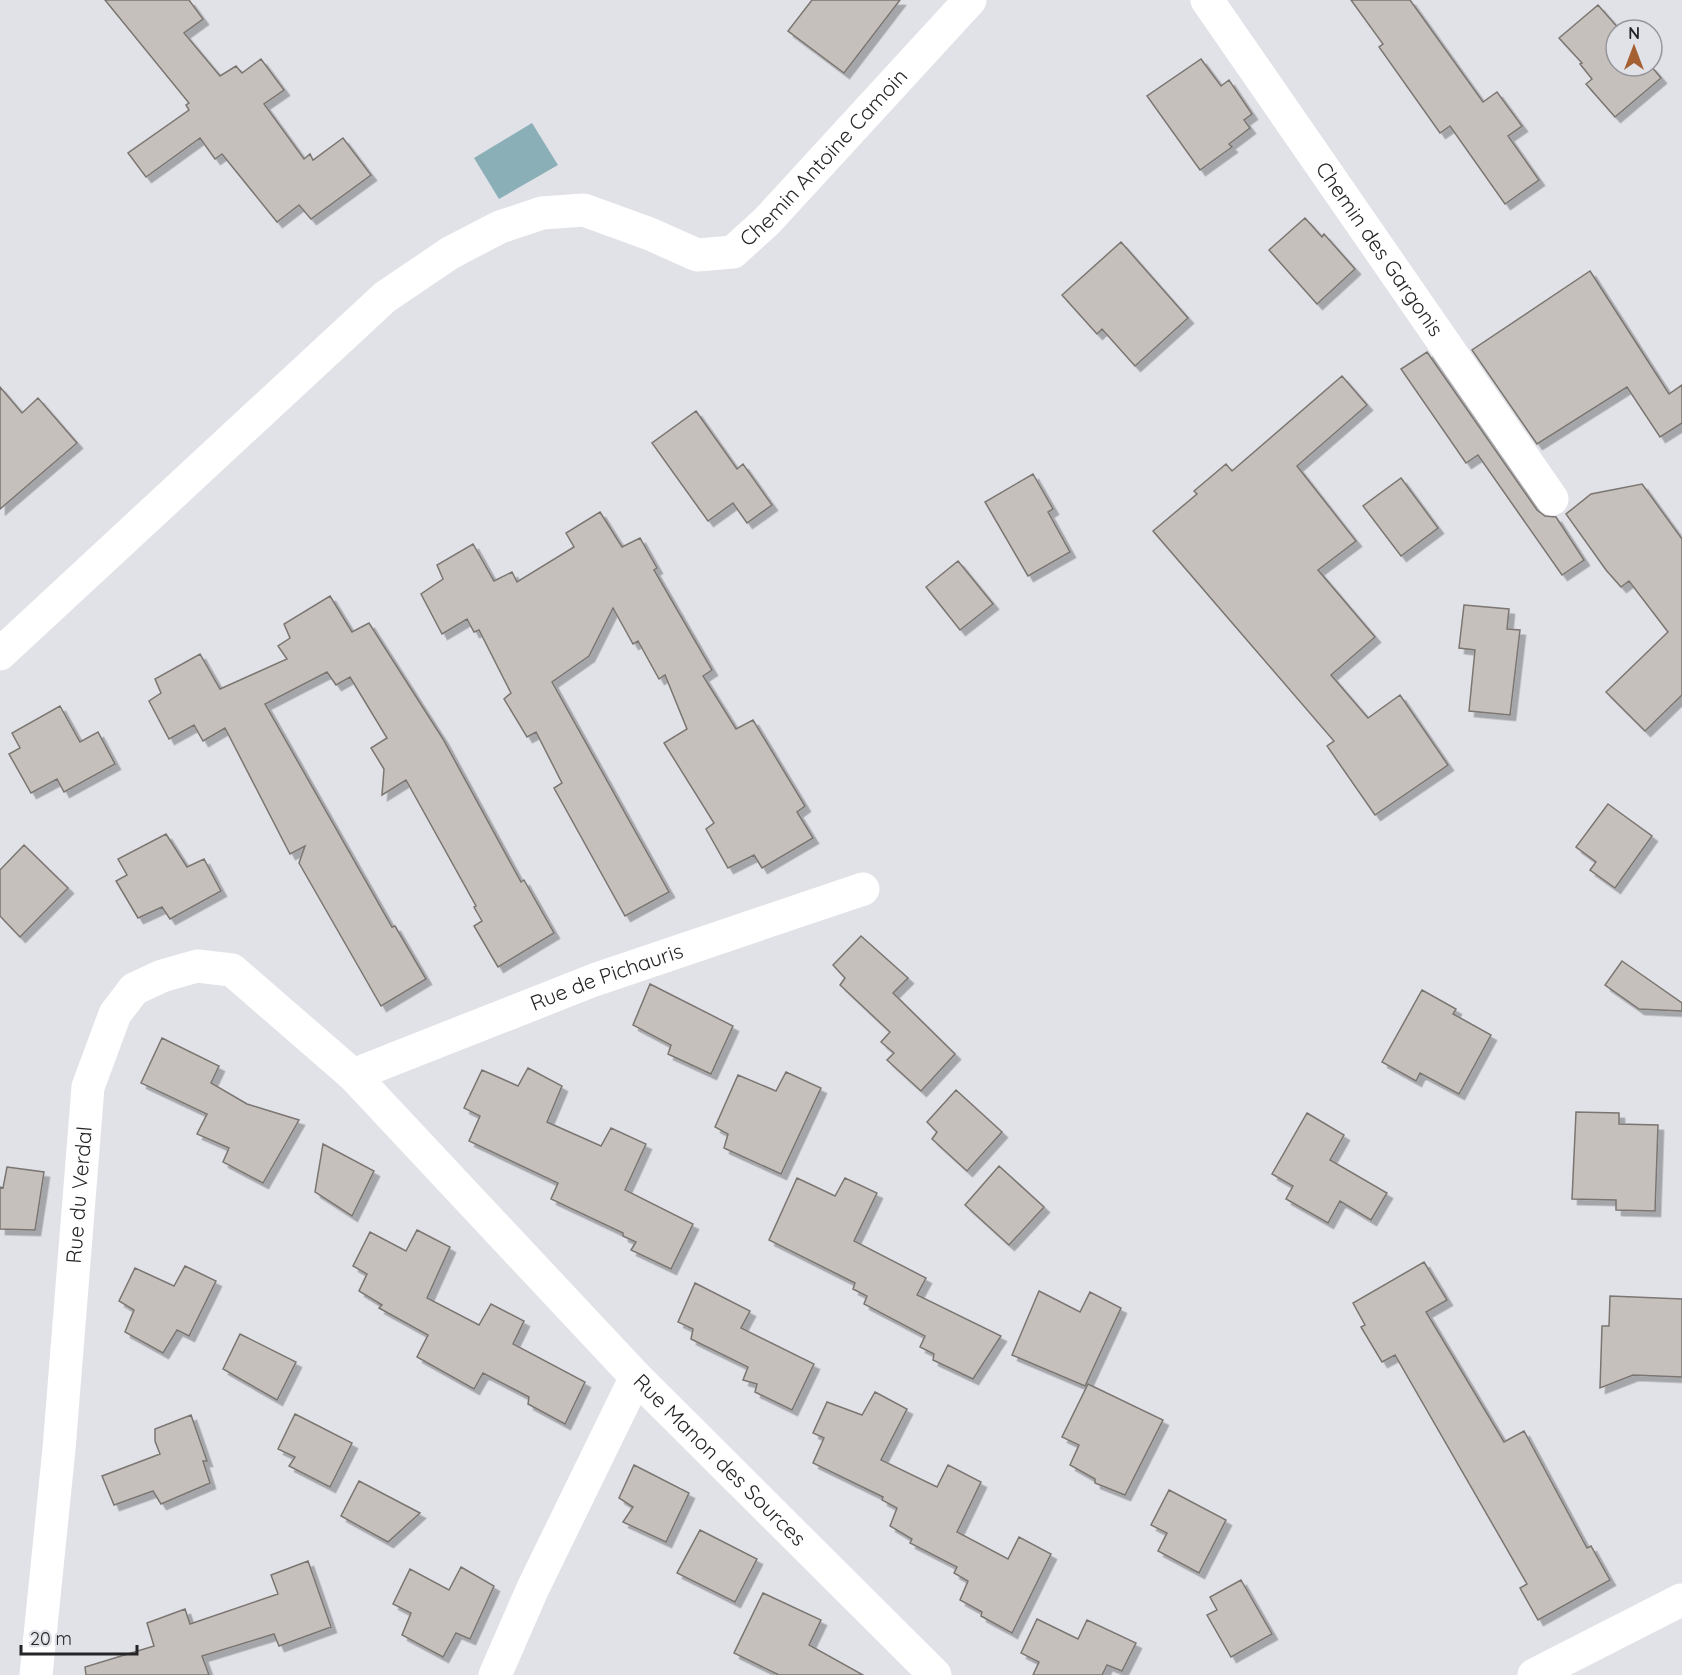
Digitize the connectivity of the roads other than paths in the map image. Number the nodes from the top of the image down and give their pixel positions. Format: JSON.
{"nodes":[{"id":1,"x":970,"y":0,"type":"edge"},
{"id":2,"x":1207,"y":0,"type":"edge"},
{"id":3,"x":1552,"y":499,"type":"dead end"},
{"id":4,"x":0,"y":654,"type":"edge"},
{"id":5,"x":863,"y":889,"type":"dead end"},
{"id":6,"x":353,"y":1076,"type":"junction"},
{"id":7,"x":636,"y":1377,"type":"junction"},
{"id":8,"x":1681,"y":1600,"type":"edge"},
{"id":9,"x":36,"y":1675,"type":"edge"},
{"id":10,"x":495,"y":1675,"type":"edge"},
{"id":11,"x":935,"y":1675,"type":"edge"},
{"id":12,"x":1534,"y":1675,"type":"edge"}],
"edges":[{"from":1,"to":4,"type":"street","name":"Chemin Antoine Camoin"},
{"from":2,"to":3,"type":"street","name":"Chemin des Gargonis"},
{"from":5,"to":6,"type":"street","name":"Rue de Pichauris"},
{"from":6,"to":7,"type":"street","name":"Rue du Verdal"},
{"from":6,"to":9,"type":"street","name":"Rue du Verdal"},
{"from":7,"to":10,"type":"street","name":"Rue Manon des Sources"},
{"from":7,"to":11,"type":"street","name":"Rue Manon des Sources"},
{"from":8,"to":12,"type":"street"}]}
